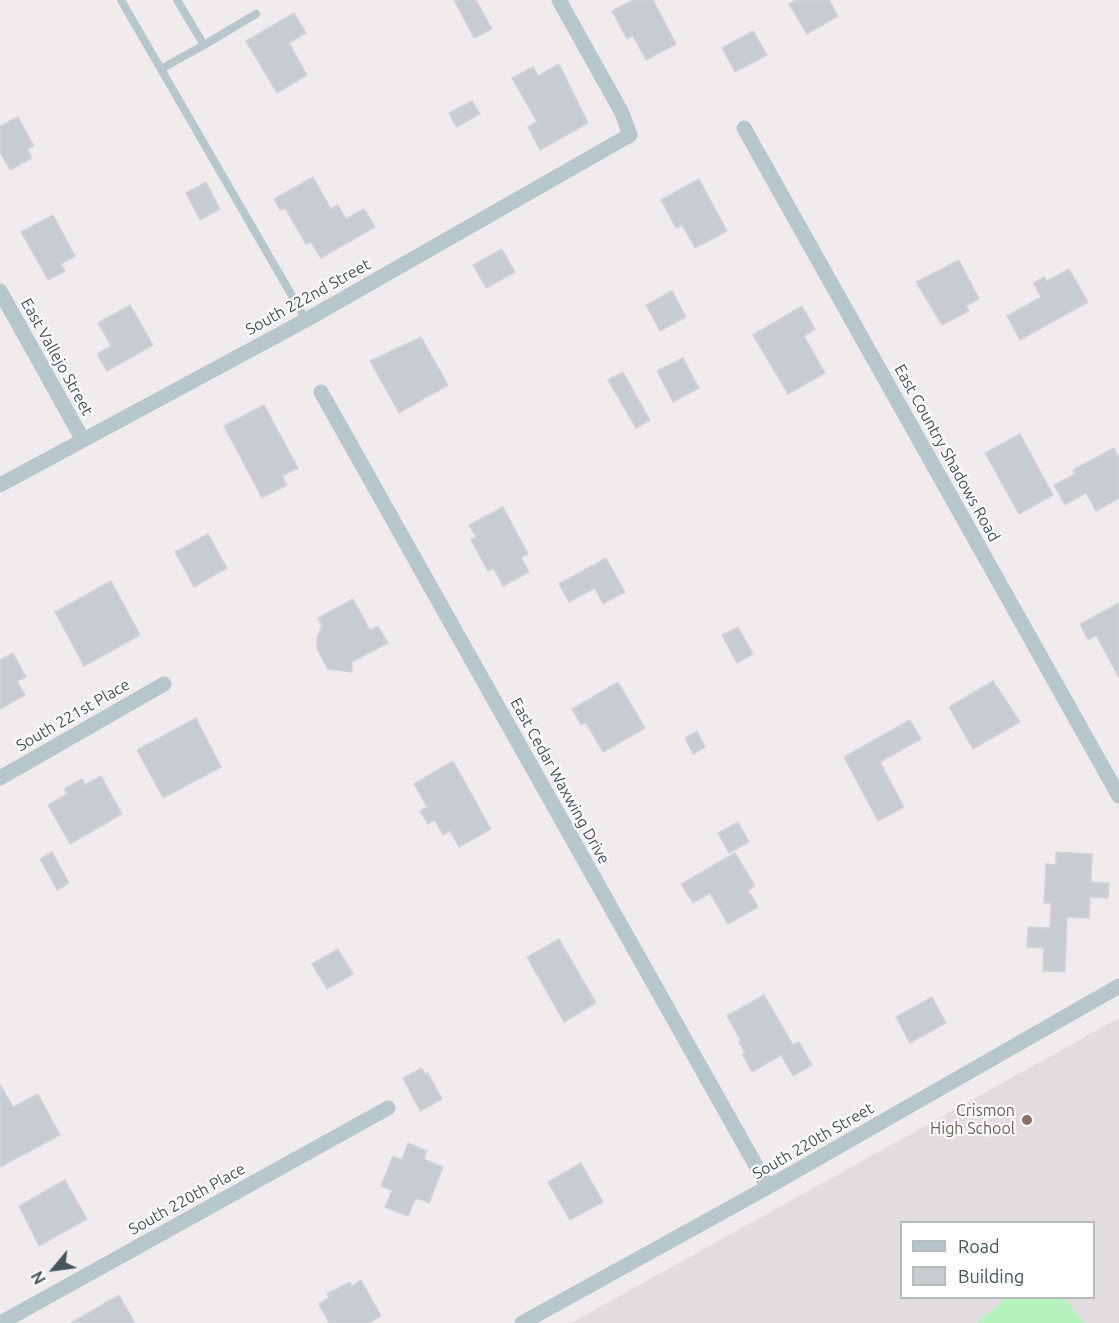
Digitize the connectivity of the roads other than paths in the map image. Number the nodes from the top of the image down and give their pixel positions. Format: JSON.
{"nodes":[{"id":1,"x":121,"y":0,"type":"edge"},
{"id":2,"x":177,"y":0,"type":"edge"},
{"id":3,"x":559,"y":0,"type":"edge"},
{"id":4,"x":256,"y":14,"type":"dead end"},
{"id":5,"x":204,"y":45,"type":"junction"},
{"id":6,"x":161,"y":69,"type":"junction"},
{"id":7,"x":744,"y":128,"type":"dead end"},
{"id":8,"x":0,"y":291,"type":"edge"},
{"id":9,"x":306,"y":320,"type":"junction"},
{"id":10,"x":321,"y":392,"type":"dead end"},
{"id":11,"x":83,"y":440,"type":"junction"},
{"id":12,"x":0,"y":485,"type":"edge"},
{"id":13,"x":164,"y":684,"type":"dead end"},
{"id":14,"x":0,"y":778,"type":"edge"},
{"id":15,"x":1119,"y":796,"type":"edge"},
{"id":16,"x":1119,"y":986,"type":"edge"},
{"id":17,"x":388,"y":1108,"type":"dead end"},
{"id":18,"x":768,"y":1187,"type":"junction"},
{"id":19,"x":3,"y":1320,"type":"edge"},
{"id":20,"x":522,"y":1323,"type":"edge"}],
"edges":[{"from":1,"to":6,"type":"lane"},
{"from":2,"to":5,"type":"lane"},
{"from":3,"to":9,"type":"street","name":"South 222nd Street"},
{"from":4,"to":5,"type":"lane"},
{"from":5,"to":6,"type":"lane"},
{"from":6,"to":9,"type":"lane"},
{"from":7,"to":15,"type":"street","name":"East Country Shadows Road"},
{"from":8,"to":11,"type":"street","name":"East Vallejo Street"},
{"from":9,"to":11,"type":"street","name":"South 222nd Street"},
{"from":10,"to":18,"type":"street","name":"East Cedar Waxwing Drive"},
{"from":11,"to":12,"type":"street","name":"South 222nd Street"},
{"from":13,"to":14,"type":"street","name":"South 221st Place"},
{"from":16,"to":18,"type":"street","name":"South 220th Street"},
{"from":17,"to":19,"type":"street","name":"South 220th Place"},
{"from":18,"to":20,"type":"street","name":"South 220th Street"}]}
